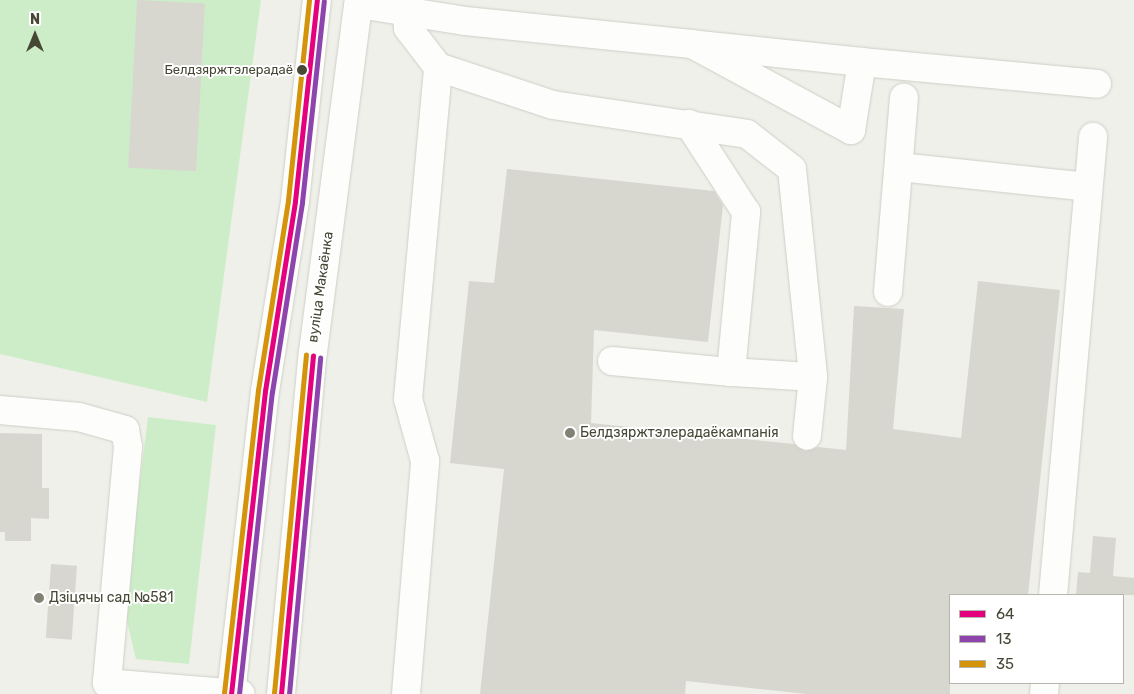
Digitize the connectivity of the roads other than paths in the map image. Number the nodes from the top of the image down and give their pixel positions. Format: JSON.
{"nodes":[{"id":1,"x":317,"y":0,"type":"edge"},
{"id":2,"x":359,"y":2,"type":"edge"},
{"id":3,"x":407,"y":9,"type":"junction"},
{"id":4,"x":692,"y":44,"type":"junction"},
{"id":5,"x":862,"y":62,"type":"junction"},
{"id":6,"x":438,"y":66,"type":"junction"},
{"id":7,"x":1097,"y":84,"type":"dead end"},
{"id":8,"x":904,"y":98,"type":"dead end"},
{"id":9,"x":689,"y":124,"type":"junction"},
{"id":10,"x":1093,"y":137,"type":"dead end"},
{"id":11,"x":899,"y":167,"type":"junction"},
{"id":12,"x":1088,"y":187,"type":"junction"},
{"id":13,"x":888,"y":292,"type":"dead end"},
{"id":14,"x":612,"y":361,"type":"dead end"},
{"id":15,"x":731,"y":372,"type":"junction"},
{"id":16,"x":813,"y":377,"type":"junction"},
{"id":17,"x":0,"y":410,"type":"edge"},
{"id":18,"x":807,"y":436,"type":"dead end"},
{"id":19,"x":1053,"y":594,"type":"edge"},
{"id":20,"x":234,"y":694,"type":"edge"},
{"id":21,"x":280,"y":694,"type":"edge"},
{"id":22,"x":406,"y":694,"type":"edge"}],
"edges":[{"from":1,"to":20,"type":"street"},
{"from":2,"to":3,"type":"street"},
{"from":2,"to":21,"type":"street","name":"вуліца Макаёнка"},
{"from":3,"to":4,"type":"street"},
{"from":3,"to":6,"type":"street"},
{"from":4,"to":5,"type":"street"},
{"from":4,"to":5,"type":"street"},
{"from":5,"to":7,"type":"street"},
{"from":6,"to":9,"type":"street"},
{"from":6,"to":22,"type":"street"},
{"from":8,"to":11,"type":"street"},
{"from":9,"to":15,"type":"street"},
{"from":9,"to":16,"type":"street"},
{"from":10,"to":12,"type":"street"},
{"from":11,"to":12,"type":"street"},
{"from":11,"to":13,"type":"street"},
{"from":12,"to":19,"type":"street"},
{"from":14,"to":15,"type":"street"},
{"from":15,"to":16,"type":"street"},
{"from":16,"to":18,"type":"street"},
{"from":17,"to":20,"type":"street"}]}
